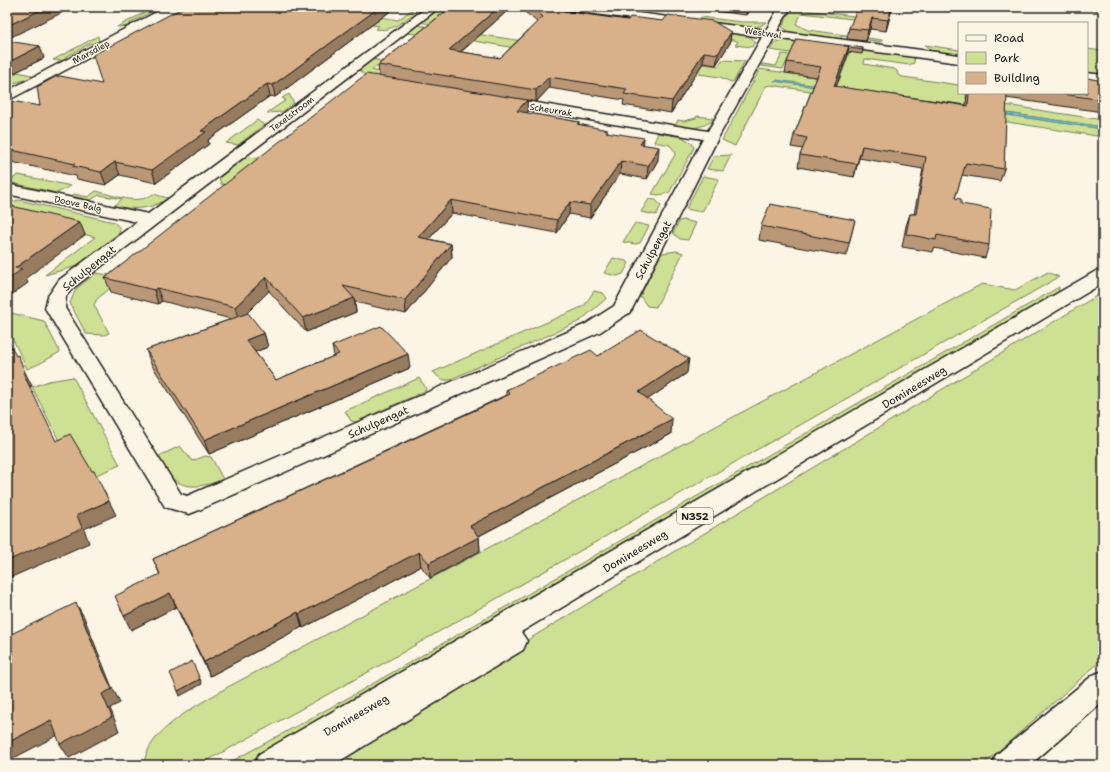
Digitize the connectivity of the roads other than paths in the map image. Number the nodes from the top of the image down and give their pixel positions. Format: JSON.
{"nodes":[{"id":1,"x":175,"y":7,"type":"edge"},
{"id":2,"x":434,"y":7,"type":"edge"},
{"id":3,"x":567,"y":7,"type":"edge"},
{"id":4,"x":785,"y":7,"type":"edge"},
{"id":5,"x":770,"y":34,"type":"junction"},
{"id":6,"x":958,"y":59,"type":"edge"},
{"id":7,"x":343,"y":76,"type":"junction"},
{"id":8,"x":1088,"y":77,"type":"edge"},
{"id":9,"x":359,"y":78,"type":"edge"},
{"id":10,"x":1103,"y":79,"type":"edge"},
{"id":11,"x":9,"y":95,"type":"edge"},
{"id":12,"x":484,"y":99,"type":"edge"},
{"id":13,"x":712,"y":136,"type":"junction"},
{"id":14,"x":7,"y":188,"type":"edge"},
{"id":15,"x":150,"y":220,"type":"junction"},
{"id":16,"x":1103,"y":275,"type":"edge"},
{"id":17,"x":1103,"y":287,"type":"edge"},
{"id":18,"x":1103,"y":684,"type":"edge"},
{"id":19,"x":270,"y":765,"type":"edge"},
{"id":20,"x":304,"y":765,"type":"edge"},
{"id":21,"x":1007,"y":765,"type":"edge"}],
"edges":[{"from":1,"to":11,"type":"main road","name":"Marsdiep"},
{"from":2,"to":7,"type":"street","name":"Texelstroom"},
{"from":3,"to":5,"type":"street","name":"Westwal"},
{"from":4,"to":5,"type":"street","name":"Schulpengat"},
{"from":5,"to":6,"type":"street","name":"Westwal"},
{"from":5,"to":13,"type":"street","name":"Schulpengat"},
{"from":7,"to":9,"type":"street"},
{"from":7,"to":15,"type":"street","name":"Texelstroom"},
{"from":8,"to":10,"type":"street"},
{"from":12,"to":13,"type":"street","name":"Scheurrak"},
{"from":13,"to":15,"type":"street","name":"Schulpengat"},
{"from":14,"to":15,"type":"street","name":"Doove Balg"},
{"from":16,"to":19,"type":"main road","name":"Domineesweg","number":"N352"},
{"from":17,"to":20,"type":"main road","name":"Domineesweg","number":"N352"},
{"from":18,"to":21,"type":"street"}]}
